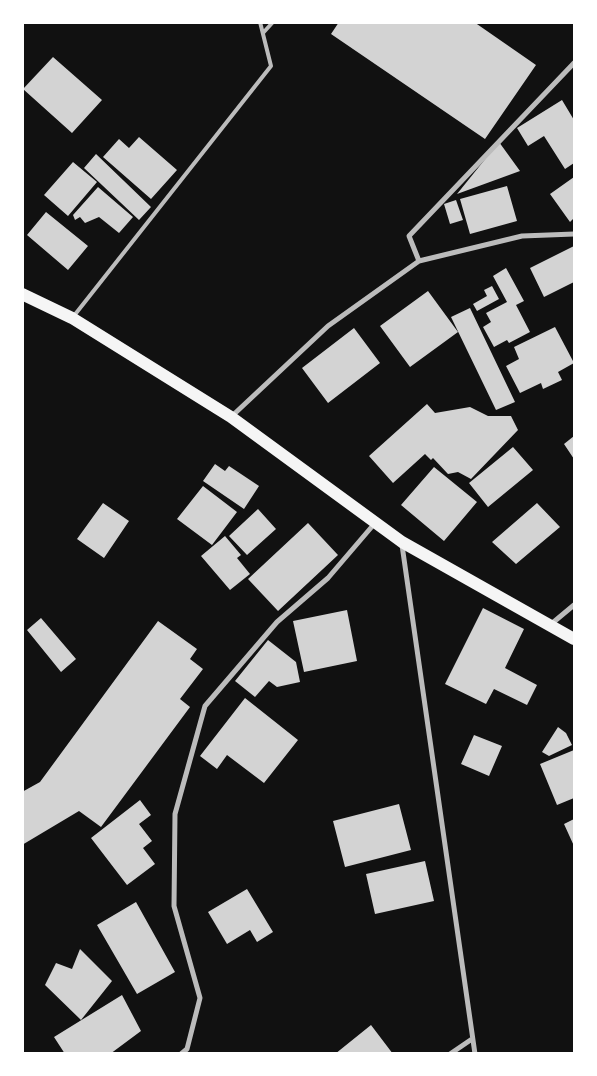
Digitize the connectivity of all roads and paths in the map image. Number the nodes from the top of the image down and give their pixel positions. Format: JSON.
{"nodes":[{"id":1,"x":260,"y":22,"type":"edge"},
{"id":2,"x":273,"y":22,"type":"edge"},
{"id":3,"x":263,"y":33,"type":"junction"},
{"id":4,"x":574,"y":63,"type":"edge"},
{"id":5,"x":574,"y":234,"type":"edge"},
{"id":6,"x":419,"y":261,"type":"junction"},
{"id":7,"x":22,"y":294,"type":"edge"},
{"id":8,"x":72,"y":318,"type":"junction"},
{"id":9,"x":231,"y":418,"type":"junction"},
{"id":10,"x":376,"y":523,"type":"junction"},
{"id":11,"x":402,"y":542,"type":"junction"},
{"id":12,"x":574,"y":605,"type":"edge"},
{"id":13,"x":550,"y":626,"type":"junction"},
{"id":14,"x":574,"y":639,"type":"edge"},
{"id":15,"x":472,"y":1039,"type":"junction"},
{"id":16,"x":181,"y":1054,"type":"edge"},
{"id":17,"x":450,"y":1054,"type":"edge"},
{"id":18,"x":475,"y":1054,"type":"edge"}],
"edges":[{"from":1,"to":3,"type":"lane"},
{"from":2,"to":3,"type":"lane"},
{"from":3,"to":8,"type":"lane"},
{"from":4,"to":6,"type":"street"},
{"from":5,"to":6,"type":"street"},
{"from":6,"to":9,"type":"street"},
{"from":7,"to":8,"type":"main road"},
{"from":8,"to":9,"type":"main road"},
{"from":9,"to":10,"type":"main road"},
{"from":10,"to":11,"type":"main road"},
{"from":10,"to":16,"type":"street"},
{"from":11,"to":13,"type":"main road"},
{"from":11,"to":15,"type":"street"},
{"from":12,"to":13,"type":"street"},
{"from":13,"to":14,"type":"main road"},
{"from":15,"to":17,"type":"street"},
{"from":15,"to":18,"type":"street"}]}
